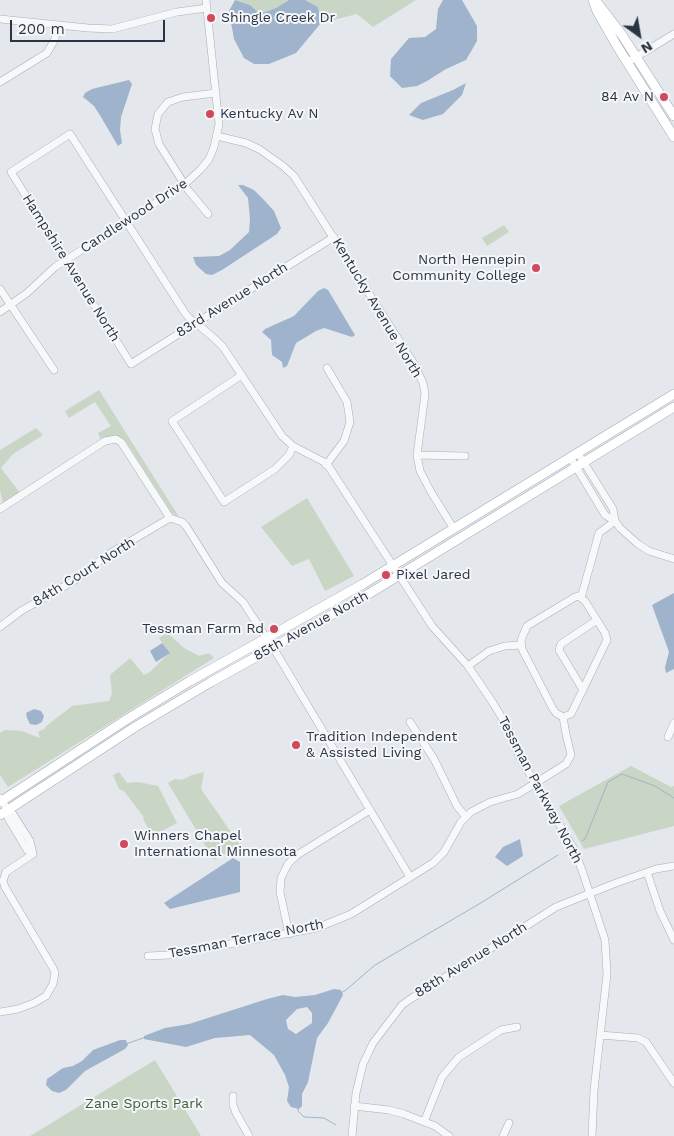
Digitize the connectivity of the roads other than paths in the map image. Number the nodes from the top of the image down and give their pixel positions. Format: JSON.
{"nodes":[{"id":1,"x":594,"y":0,"type":"edge"},
{"id":2,"x":206,"y":4,"type":"edge"},
{"id":3,"x":0,"y":18,"type":"edge"},
{"id":4,"x":57,"y":25,"type":"junction"},
{"id":5,"x":674,"y":34,"type":"edge"},
{"id":6,"x":636,"y":57,"type":"junction"},
{"id":7,"x":628,"y":62,"type":"junction"},
{"id":8,"x":0,"y":82,"type":"edge"},
{"id":9,"x":216,"y":93,"type":"junction"},
{"id":10,"x":674,"y":116,"type":"edge"},
{"id":11,"x":670,"y":122,"type":"edge"},
{"id":12,"x":217,"y":136,"type":"junction"},
{"id":13,"x":674,"y":136,"type":"edge"},
{"id":14,"x":185,"y":184,"type":"junction"},
{"id":15,"x":208,"y":214,"type":"dead end"},
{"id":16,"x":127,"y":221,"type":"junction"},
{"id":17,"x":334,"y":237,"type":"junction"},
{"id":18,"x":66,"y":260,"type":"junction"},
{"id":19,"x":0,"y":289,"type":"edge"},
{"id":20,"x":11,"y":306,"type":"junction"},
{"id":21,"x":0,"y":312,"type":"edge"},
{"id":22,"x":196,"y":323,"type":"junction"},
{"id":23,"x":131,"y":364,"type":"joint"},
{"id":24,"x":327,"y":368,"type":"dead end"},
{"id":25,"x":54,"y":370,"type":"dead end"},
{"id":26,"x":242,"y":376,"type":"junction"},
{"id":27,"x":674,"y":394,"type":"edge"},
{"id":28,"x":674,"y":407,"type":"edge"},
{"id":29,"x":674,"y":412,"type":"edge"},
{"id":30,"x":658,"y":417,"type":"junction"},
{"id":31,"x":293,"y":446,"type":"junction"},
{"id":32,"x":417,"y":455,"type":"junction"},
{"id":33,"x":574,"y":455,"type":"junction"},
{"id":34,"x":465,"y":456,"type":"dead end"},
{"id":35,"x":326,"y":465,"type":"junction"},
{"id":36,"x":580,"y":465,"type":"junction"},
{"id":37,"x":0,"y":509,"type":"edge"},
{"id":38,"x":170,"y":518,"type":"junction"},
{"id":39,"x":615,"y":521,"type":"junction"},
{"id":40,"x":454,"y":529,"type":"junction"},
{"id":41,"x":674,"y":559,"type":"edge"},
{"id":42,"x":393,"y":566,"type":"junction"},
{"id":43,"x":399,"y":576,"type":"junction"},
{"id":44,"x":581,"y":598,"type":"junction"},
{"id":45,"x":597,"y":620,"type":"junction"},
{"id":46,"x":0,"y":627,"type":"edge"},
{"id":47,"x":267,"y":639,"type":"junction"},
{"id":48,"x":521,"y":645,"type":"junction"},
{"id":49,"x":273,"y":648,"type":"junction"},
{"id":50,"x":468,"y":666,"type":"junction"},
{"id":51,"x":583,"y":690,"type":"junction"},
{"id":52,"x":563,"y":717,"type":"junction"},
{"id":53,"x":129,"y":718,"type":"junction"},
{"id":54,"x":410,"y":722,"type":"dead end"},
{"id":55,"x":674,"y":723,"type":"edge"},
{"id":56,"x":134,"y":727,"type":"junction"},
{"id":57,"x":668,"y":737,"type":"dead end"},
{"id":58,"x":535,"y":784,"type":"junction"},
{"id":59,"x":1,"y":800,"type":"edge"},
{"id":60,"x":370,"y":810,"type":"junction"},
{"id":61,"x":4,"y":812,"type":"edge"},
{"id":62,"x":466,"y":817,"type":"junction"},
{"id":63,"x":674,"y":866,"type":"edge"},
{"id":64,"x":647,"y":872,"type":"junction"},
{"id":65,"x":410,"y":877,"type":"junction"},
{"id":66,"x":590,"y":892,"type":"junction"},
{"id":67,"x":289,"y":934,"type":"junction"},
{"id":68,"x":674,"y":940,"type":"edge"},
{"id":69,"x":148,"y":956,"type":"dead end"},
{"id":70,"x":0,"y":1012,"type":"edge"},
{"id":71,"x":517,"y":1027,"type":"dead end"},
{"id":72,"x":600,"y":1035,"type":"junction"},
{"id":73,"x":674,"y":1084,"type":"edge"},
{"id":74,"x":233,"y":1096,"type":"dead end"},
{"id":75,"x":354,"y":1106,"type":"junction"},
{"id":76,"x":424,"y":1122,"type":"junction"},
{"id":77,"x":509,"y":1123,"type":"dead end"},
{"id":78,"x":592,"y":1135,"type":"edge"},
{"id":79,"x":249,"y":1136,"type":"edge"},
{"id":80,"x":352,"y":1136,"type":"edge"},
{"id":81,"x":449,"y":1136,"type":"edge"},
{"id":82,"x":503,"y":1136,"type":"edge"}],
"edges":[{"from":1,"to":6,"type":"main road"},
{"from":1,"to":7,"type":"main road"},
{"from":2,"to":4,"type":"street"},
{"from":2,"to":9,"type":"street","name":"Candlewood Drive"},
{"from":3,"to":4,"type":"street"},
{"from":4,"to":8,"type":"street"},
{"from":5,"to":6,"type":"street"},
{"from":6,"to":7,"type":"street"},
{"from":6,"to":10,"type":"main road"},
{"from":7,"to":11,"type":"main road"},
{"from":9,"to":12,"type":"street","name":"Candlewood Drive"},
{"from":9,"to":14,"type":"street"},
{"from":11,"to":13,"type":"main road"},
{"from":12,"to":14,"type":"street","name":"Candlewood Drive"},
{"from":12,"to":17,"type":"street","name":"Kentucky Avenue North"},
{"from":14,"to":15,"type":"street"},
{"from":14,"to":16,"type":"street","name":"Candlewood Drive"},
{"from":16,"to":18,"type":"street","name":"Candlewood Drive"},
{"from":16,"to":18,"type":"street","name":"Hampshire Avenue North"},
{"from":16,"to":22,"type":"street"},
{"from":17,"to":22,"type":"street","name":"83rd Avenue North"},
{"from":17,"to":32,"type":"street","name":"Kentucky Avenue North"},
{"from":18,"to":20,"type":"street","name":"Candlewood Drive"},
{"from":18,"to":23,"type":"street","name":"Hampshire Avenue North"},
{"from":19,"to":20,"type":"street"},
{"from":20,"to":21,"type":"street","name":"Candlewood Drive"},
{"from":20,"to":25,"type":"street"},
{"from":22,"to":23,"type":"street","name":"83rd Avenue North"},
{"from":22,"to":26,"type":"street"},
{"from":24,"to":35,"type":"street"},
{"from":26,"to":31,"type":"street"},
{"from":26,"to":31,"type":"street"},
{"from":27,"to":33,"type":"main road","name":"85th Avenue North"},
{"from":28,"to":30,"type":"main road","name":"85th Avenue North"},
{"from":29,"to":30,"type":"main road"},
{"from":30,"to":36,"type":"main road","name":"85th Avenue North"},
{"from":31,"to":35,"type":"street"},
{"from":32,"to":34,"type":"street"},
{"from":32,"to":40,"type":"street","name":"Kentucky Avenue North"},
{"from":33,"to":36,"type":"street"},
{"from":33,"to":40,"type":"main road","name":"85th Avenue North"},
{"from":35,"to":42,"type":"street","name":"Tessman Parkway North"},
{"from":36,"to":39,"type":"street"},
{"from":36,"to":43,"type":"main road","name":"85th Avenue North"},
{"from":37,"to":38,"type":"street"},
{"from":38,"to":46,"type":"street","name":"84th Court North"},
{"from":38,"to":47,"type":"street"},
{"from":39,"to":41,"type":"street"},
{"from":39,"to":44,"type":"street"},
{"from":40,"to":42,"type":"main road","name":"85th Avenue North"},
{"from":42,"to":43,"type":"street","name":"Tessman Parkway North"},
{"from":42,"to":47,"type":"main road","name":"85th Avenue North"},
{"from":43,"to":49,"type":"main road","name":"85th Avenue North"},
{"from":43,"to":50,"type":"street","name":"Tessman Parkway North"},
{"from":44,"to":45,"type":"street"},
{"from":44,"to":48,"type":"street"},
{"from":45,"to":51,"type":"street"},
{"from":45,"to":51,"type":"street"},
{"from":47,"to":49,"type":"street"},
{"from":47,"to":53,"type":"main road","name":"85th Avenue North"},
{"from":48,"to":50,"type":"street"},
{"from":48,"to":52,"type":"street"},
{"from":49,"to":56,"type":"main road","name":"85th Avenue North"},
{"from":49,"to":60,"type":"street"},
{"from":50,"to":58,"type":"street","name":"Tessman Parkway North"},
{"from":51,"to":52,"type":"street"},
{"from":52,"to":58,"type":"street","name":"Tessman Terrace North"},
{"from":53,"to":56,"type":"main road"},
{"from":53,"to":59,"type":"main road","name":"85th Avenue North"},
{"from":54,"to":62,"type":"street"},
{"from":55,"to":57,"type":"street"},
{"from":56,"to":61,"type":"main road","name":"85th Avenue North"},
{"from":58,"to":62,"type":"street","name":"Tessman Terrace North"},
{"from":58,"to":66,"type":"street","name":"Tessman Parkway North"},
{"from":59,"to":61,"type":"street"},
{"from":60,"to":65,"type":"street"},
{"from":60,"to":67,"type":"street"},
{"from":61,"to":70,"type":"street"},
{"from":62,"to":65,"type":"street","name":"Tessman Terrace North"},
{"from":63,"to":64,"type":"street","name":"88th Avenue North"},
{"from":64,"to":66,"type":"street","name":"88th Avenue North"},
{"from":64,"to":68,"type":"street"},
{"from":65,"to":67,"type":"street","name":"Tessman Terrace North"},
{"from":66,"to":72,"type":"street","name":"Tessman Parkway North"},
{"from":66,"to":75,"type":"street","name":"88th Avenue North"},
{"from":67,"to":69,"type":"street","name":"Tessman Terrace North"},
{"from":71,"to":76,"type":"street"},
{"from":72,"to":73,"type":"street"},
{"from":72,"to":78,"type":"street","name":"Tessman Parkway North"},
{"from":74,"to":79,"type":"street"},
{"from":75,"to":76,"type":"street"},
{"from":75,"to":80,"type":"street","name":"88th Avenue North"},
{"from":76,"to":81,"type":"street"},
{"from":77,"to":82,"type":"street"}]}
